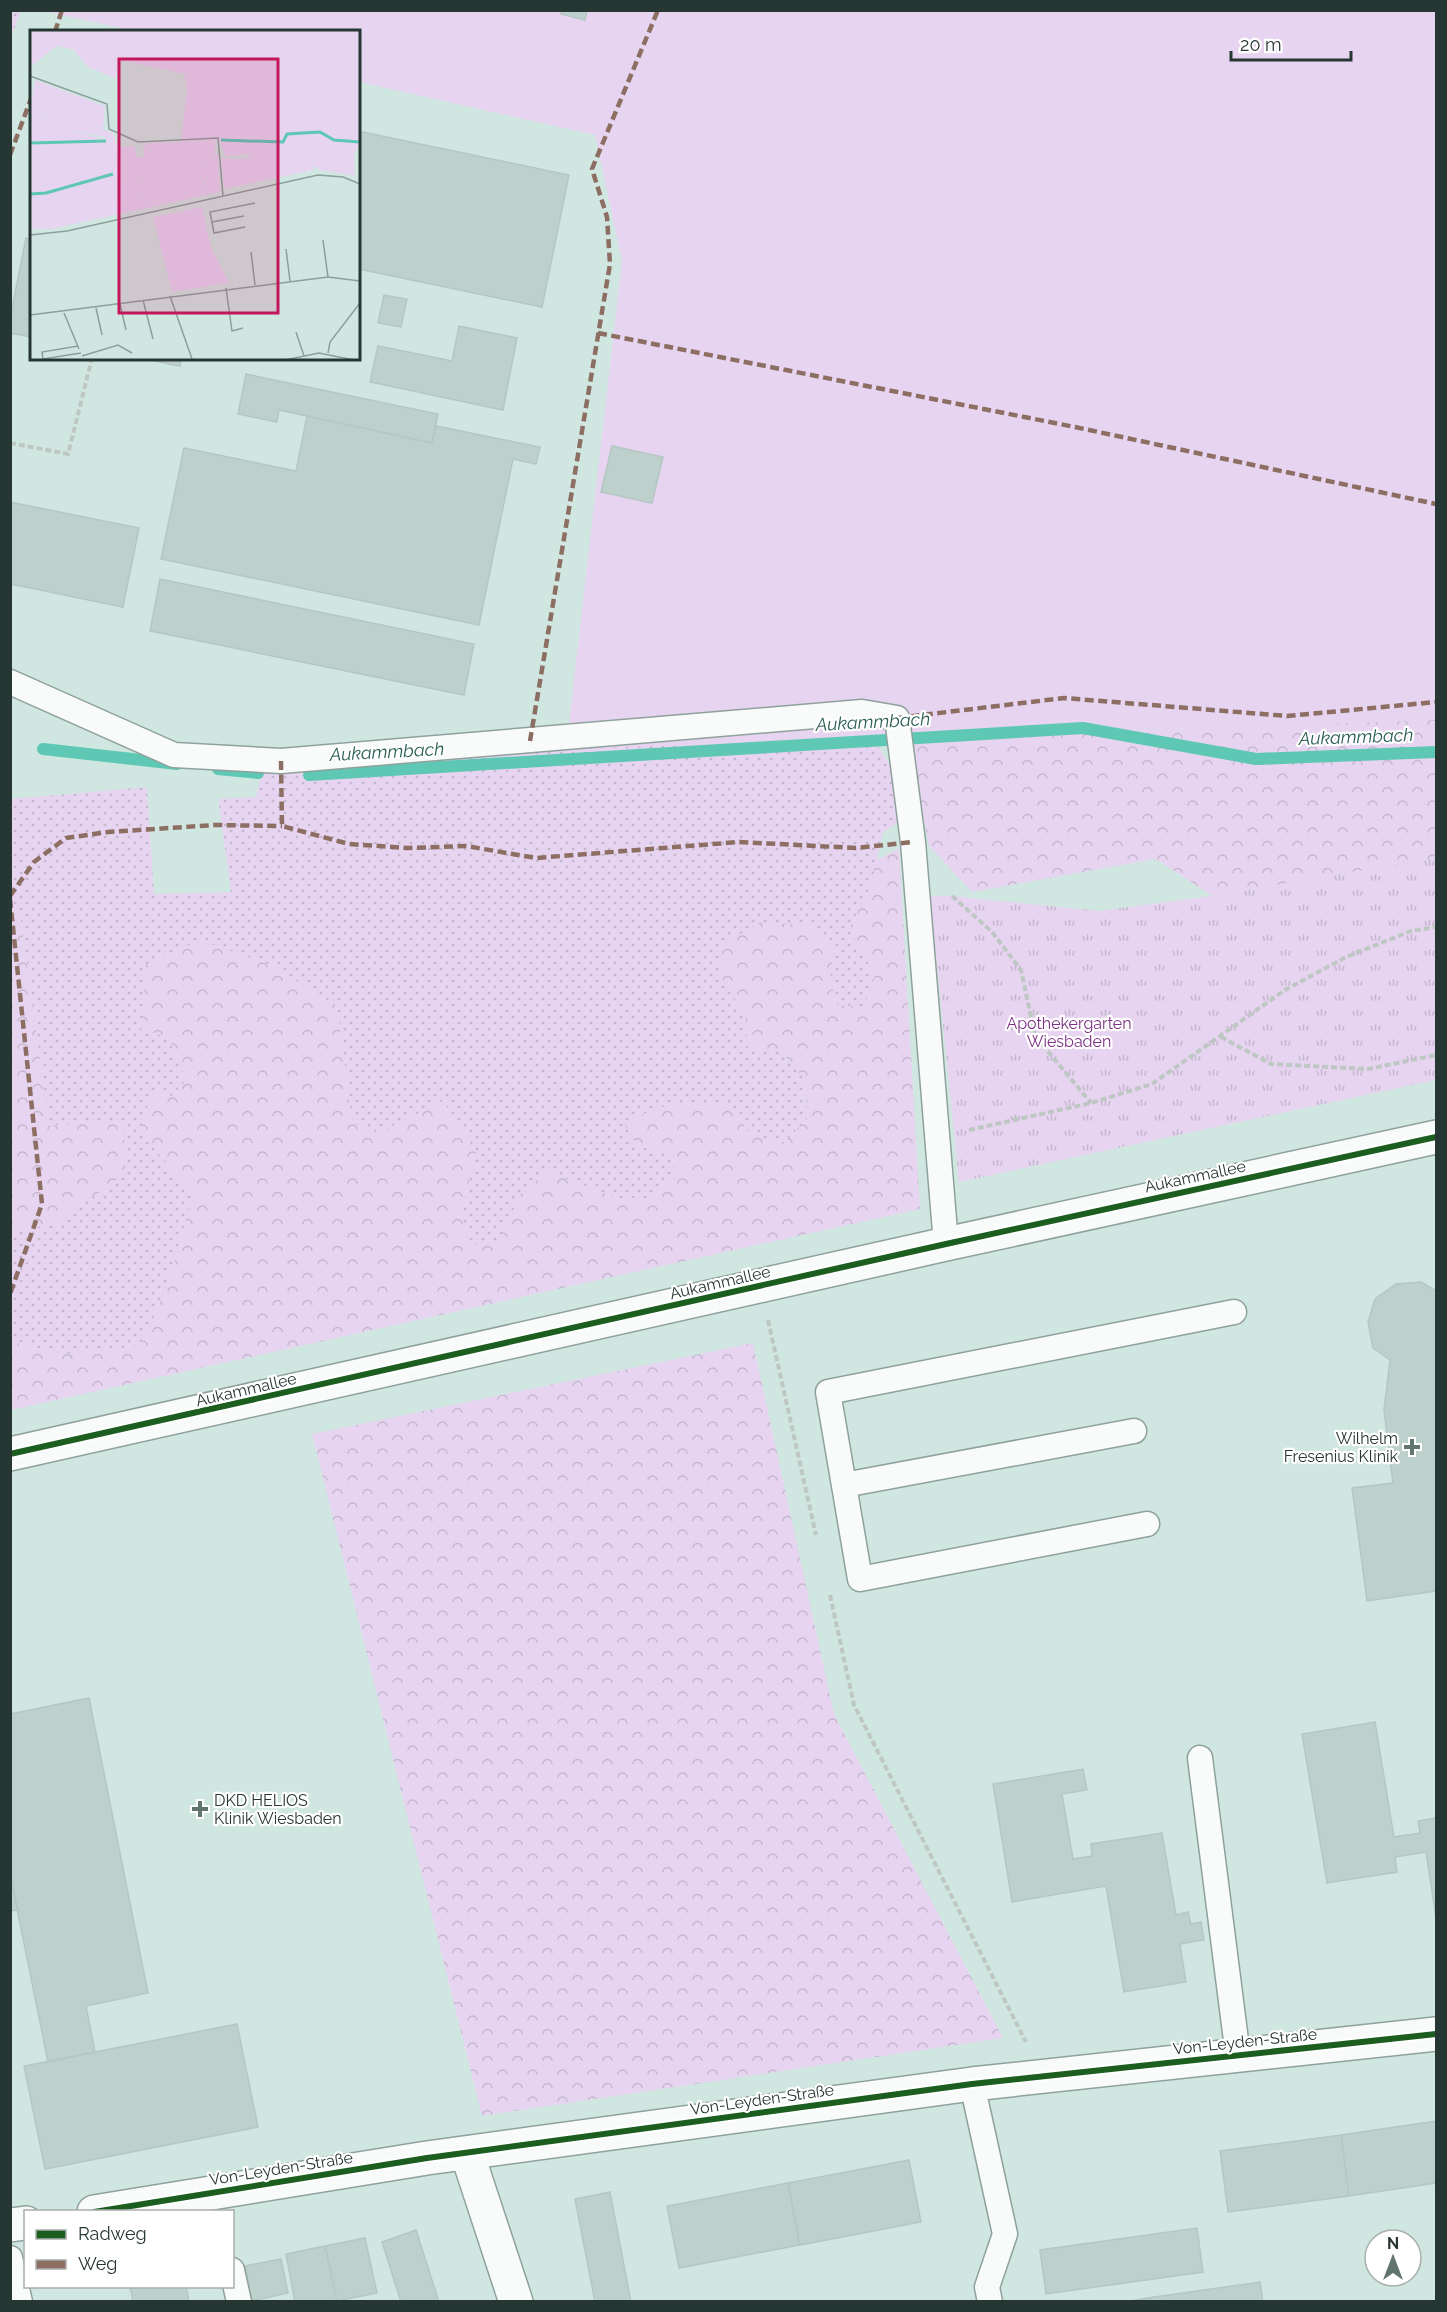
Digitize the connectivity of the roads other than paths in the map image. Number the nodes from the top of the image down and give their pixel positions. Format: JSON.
{"nodes":[{"id":1,"x":10,"y":682,"type":"edge"},
{"id":2,"x":1437,"y":1137,"type":"edge"},
{"id":3,"x":946,"y":1244,"type":"junction"},
{"id":4,"x":1234,"y":1312,"type":"dead end"},
{"id":5,"x":1134,"y":1431,"type":"dead end"},
{"id":6,"x":10,"y":1454,"type":"edge"},
{"id":7,"x":844,"y":1485,"type":"junction"},
{"id":8,"x":1147,"y":1524,"type":"dead end"},
{"id":9,"x":1200,"y":1758,"type":"dead end"},
{"id":10,"x":1437,"y":2034,"type":"edge"},
{"id":11,"x":1238,"y":2056,"type":"junction"},
{"id":12,"x":972,"y":2084,"type":"junction"},
{"id":13,"x":467,"y":2153,"type":"junction"},
{"id":14,"x":219,"y":2201,"type":"edge"},
{"id":15,"x":106,"y":2210,"type":"edge"},
{"id":16,"x":10,"y":2258,"type":"edge"},
{"id":17,"x":234,"y":2279,"type":"edge"},
{"id":18,"x":20,"y":2301,"type":"edge"},
{"id":19,"x":239,"y":2301,"type":"edge"},
{"id":20,"x":516,"y":2301,"type":"edge"},
{"id":21,"x":990,"y":2301,"type":"edge"}],
"edges":[{"from":1,"to":3,"type":"lane"},
{"from":2,"to":3,"type":"street","name":"Aukammallee"},
{"from":3,"to":6,"type":"street","name":"Aukammallee"},
{"from":4,"to":7,"type":"lane"},
{"from":5,"to":7,"type":"lane"},
{"from":7,"to":8,"type":"lane"},
{"from":9,"to":11,"type":"lane"},
{"from":10,"to":11,"type":"street","name":"Von-Leyden-Straße"},
{"from":11,"to":12,"type":"street","name":"Von-Leyden-Straße"},
{"from":12,"to":13,"type":"street","name":"Von-Leyden-Straße"},
{"from":12,"to":21,"type":"lane"},
{"from":13,"to":14,"type":"street","name":"Von-Leyden-Straße"},
{"from":13,"to":20,"type":"street"},
{"from":14,"to":15,"type":"street","name":"Von-Leyden-Straße"},
{"from":16,"to":18,"type":"lane"},
{"from":17,"to":19,"type":"lane"}]}
